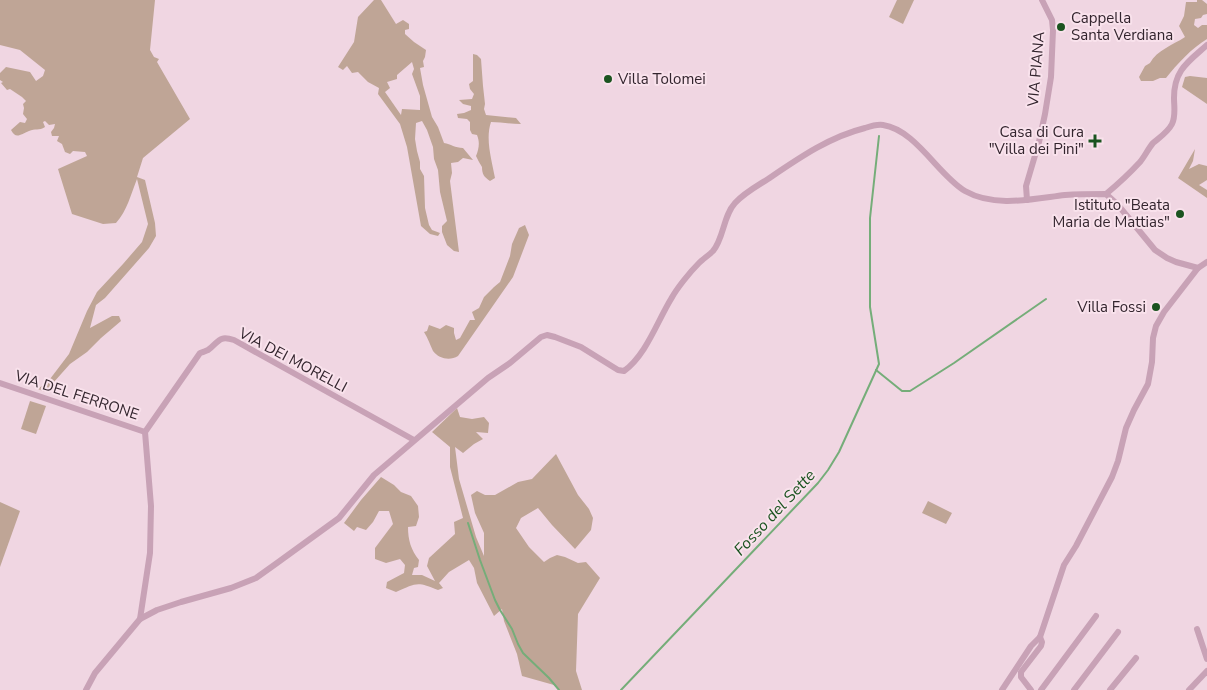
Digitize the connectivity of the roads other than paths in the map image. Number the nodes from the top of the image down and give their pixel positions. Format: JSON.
{"nodes":[{"id":1,"x":1042,"y":0,"type":"edge"},
{"id":2,"x":1207,"y":45,"type":"edge"},
{"id":3,"x":1106,"y":194,"type":"junction"},
{"id":4,"x":1026,"y":200,"type":"junction"},
{"id":5,"x":1207,"y":262,"type":"edge"},
{"id":6,"x":1198,"y":268,"type":"junction"},
{"id":7,"x":0,"y":383,"type":"edge"},
{"id":8,"x":145,"y":432,"type":"junction"},
{"id":9,"x":414,"y":440,"type":"junction"},
{"id":10,"x":1096,"y":616,"type":"dead end"},
{"id":11,"x":140,"y":619,"type":"junction"},
{"id":12,"x":1197,"y":629,"type":"dead end"},
{"id":13,"x":1118,"y":632,"type":"dead end"},
{"id":14,"x":1040,"y":637,"type":"junction"},
{"id":15,"x":1136,"y":658,"type":"dead end"},
{"id":16,"x":1207,"y":659,"type":"edge"},
{"id":17,"x":1207,"y":671,"type":"edge"},
{"id":18,"x":1202,"y":677,"type":"junction"},
{"id":19,"x":1207,"y":683,"type":"edge"},
{"id":20,"x":86,"y":690,"type":"edge"},
{"id":21,"x":1002,"y":690,"type":"edge"},
{"id":22,"x":1030,"y":690,"type":"edge"},
{"id":23,"x":1040,"y":690,"type":"edge"},
{"id":24,"x":1074,"y":690,"type":"edge"},
{"id":25,"x":1110,"y":690,"type":"edge"},
{"id":26,"x":1190,"y":690,"type":"edge"}],
"edges":[{"from":1,"to":4,"type":"street","name":"VIA PIANA"},
{"from":2,"to":3,"type":"street"},
{"from":3,"to":4,"type":"street"},
{"from":3,"to":6,"type":"street"},
{"from":4,"to":9,"type":"street"},
{"from":5,"to":6,"type":"street"},
{"from":6,"to":14,"type":"street"},
{"from":7,"to":8,"type":"street","name":"VIA DEL FERRONE"},
{"from":8,"to":9,"type":"street","name":"VIA DEI MORELLI"},
{"from":8,"to":11,"type":"street"},
{"from":9,"to":11,"type":"street"},
{"from":10,"to":23,"type":"street"},
{"from":11,"to":20,"type":"street"},
{"from":12,"to":16,"type":"street"},
{"from":13,"to":24,"type":"street"},
{"from":14,"to":21,"type":"street"},
{"from":14,"to":22,"type":"street"},
{"from":15,"to":25,"type":"street"},
{"from":17,"to":18,"type":"street"},
{"from":18,"to":19,"type":"street"},
{"from":18,"to":26,"type":"street"}]}
